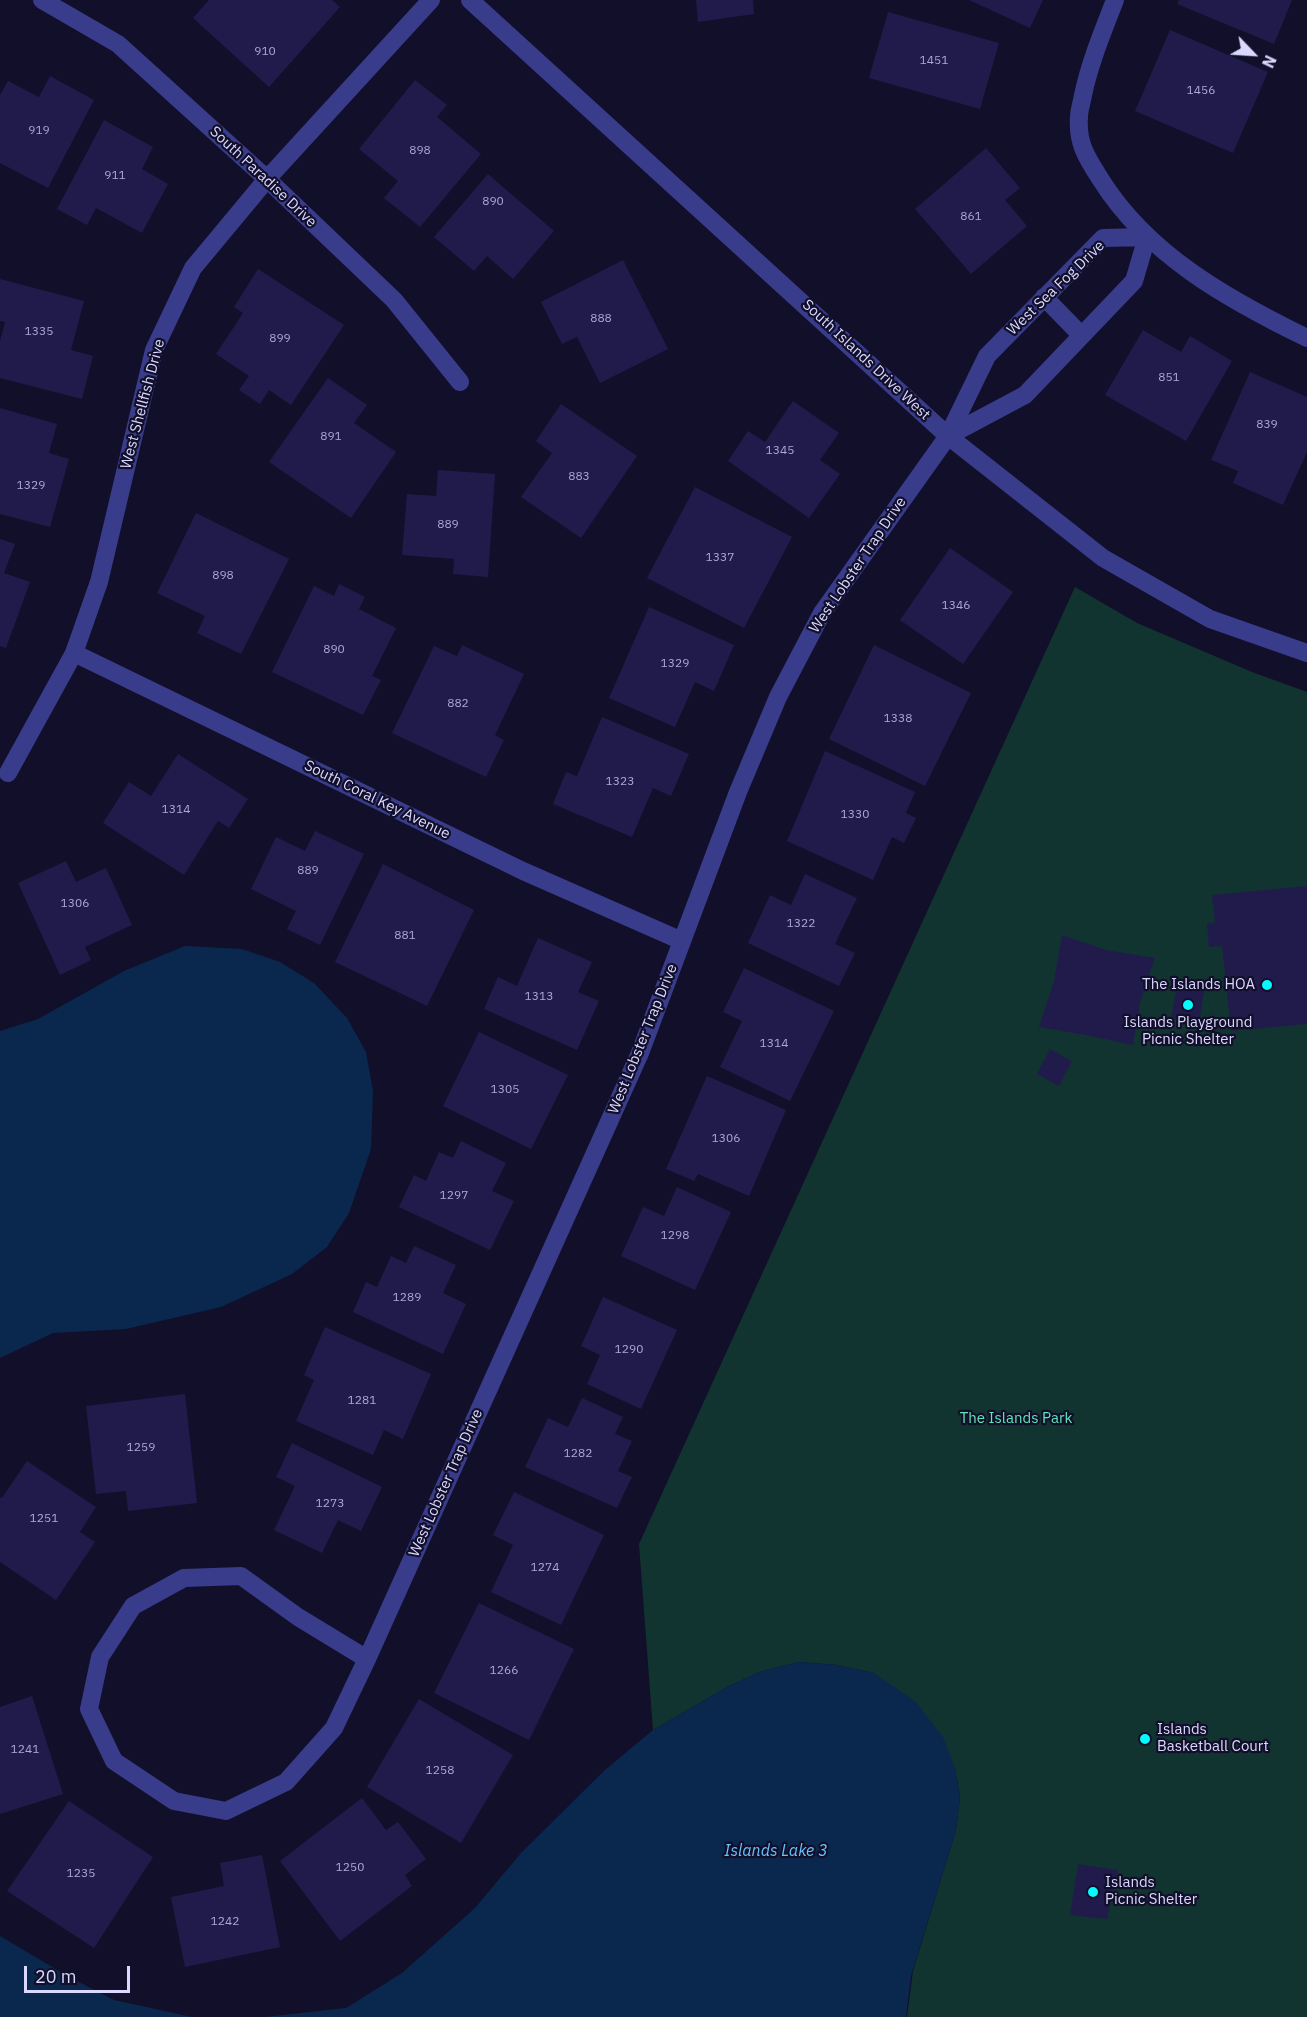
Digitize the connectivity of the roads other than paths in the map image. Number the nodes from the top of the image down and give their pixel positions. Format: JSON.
{"nodes":[{"id":1,"x":42,"y":0,"type":"edge"},
{"id":2,"x":431,"y":0,"type":"edge"},
{"id":3,"x":470,"y":0,"type":"edge"},
{"id":4,"x":1115,"y":0,"type":"edge"},
{"id":5,"x":267,"y":179,"type":"junction"},
{"id":6,"x":1147,"y":237,"type":"junction"},
{"id":7,"x":1044,"y":297,"type":"junction"},
{"id":8,"x":1081,"y":335,"type":"junction"},
{"id":9,"x":1307,"y":338,"type":"edge"},
{"id":10,"x":460,"y":381,"type":"dead end"},
{"id":11,"x":948,"y":436,"type":"junction"},
{"id":12,"x":74,"y":652,"type":"junction"},
{"id":13,"x":1307,"y":654,"type":"edge"},
{"id":14,"x":8,"y":773,"type":"dead end"},
{"id":15,"x":682,"y":941,"type":"junction"},
{"id":16,"x":367,"y":1659,"type":"junction"}],
"edges":[{"from":1,"to":5,"type":"street","name":"South Paradise Drive"},
{"from":2,"to":5,"type":"street","name":"West Shellfish Drive"},
{"from":3,"to":11,"type":"street","name":"South Islands Drive West"},
{"from":4,"to":6,"type":"street"},
{"from":5,"to":10,"type":"street","name":"South Paradise Drive"},
{"from":5,"to":12,"type":"street","name":"West Shellfish Drive"},
{"from":6,"to":7,"type":"street","name":"West Sea Fog Drive"},
{"from":6,"to":8,"type":"street"},
{"from":6,"to":9,"type":"street"},
{"from":7,"to":8,"type":"street"},
{"from":7,"to":11,"type":"street","name":"West Sea Fog Drive"},
{"from":8,"to":11,"type":"street"},
{"from":11,"to":13,"type":"street","name":"South Islands Drive West"},
{"from":11,"to":15,"type":"street","name":"West Lobster Trap Drive"},
{"from":12,"to":14,"type":"street","name":"West Shellfish Drive"},
{"from":12,"to":15,"type":"street","name":"South Coral Key Avenue"},
{"from":15,"to":16,"type":"street","name":"West Lobster Trap Drive"},
{"from":16,"to":16,"type":"street","name":"West Lobster Trap Drive"}]}
